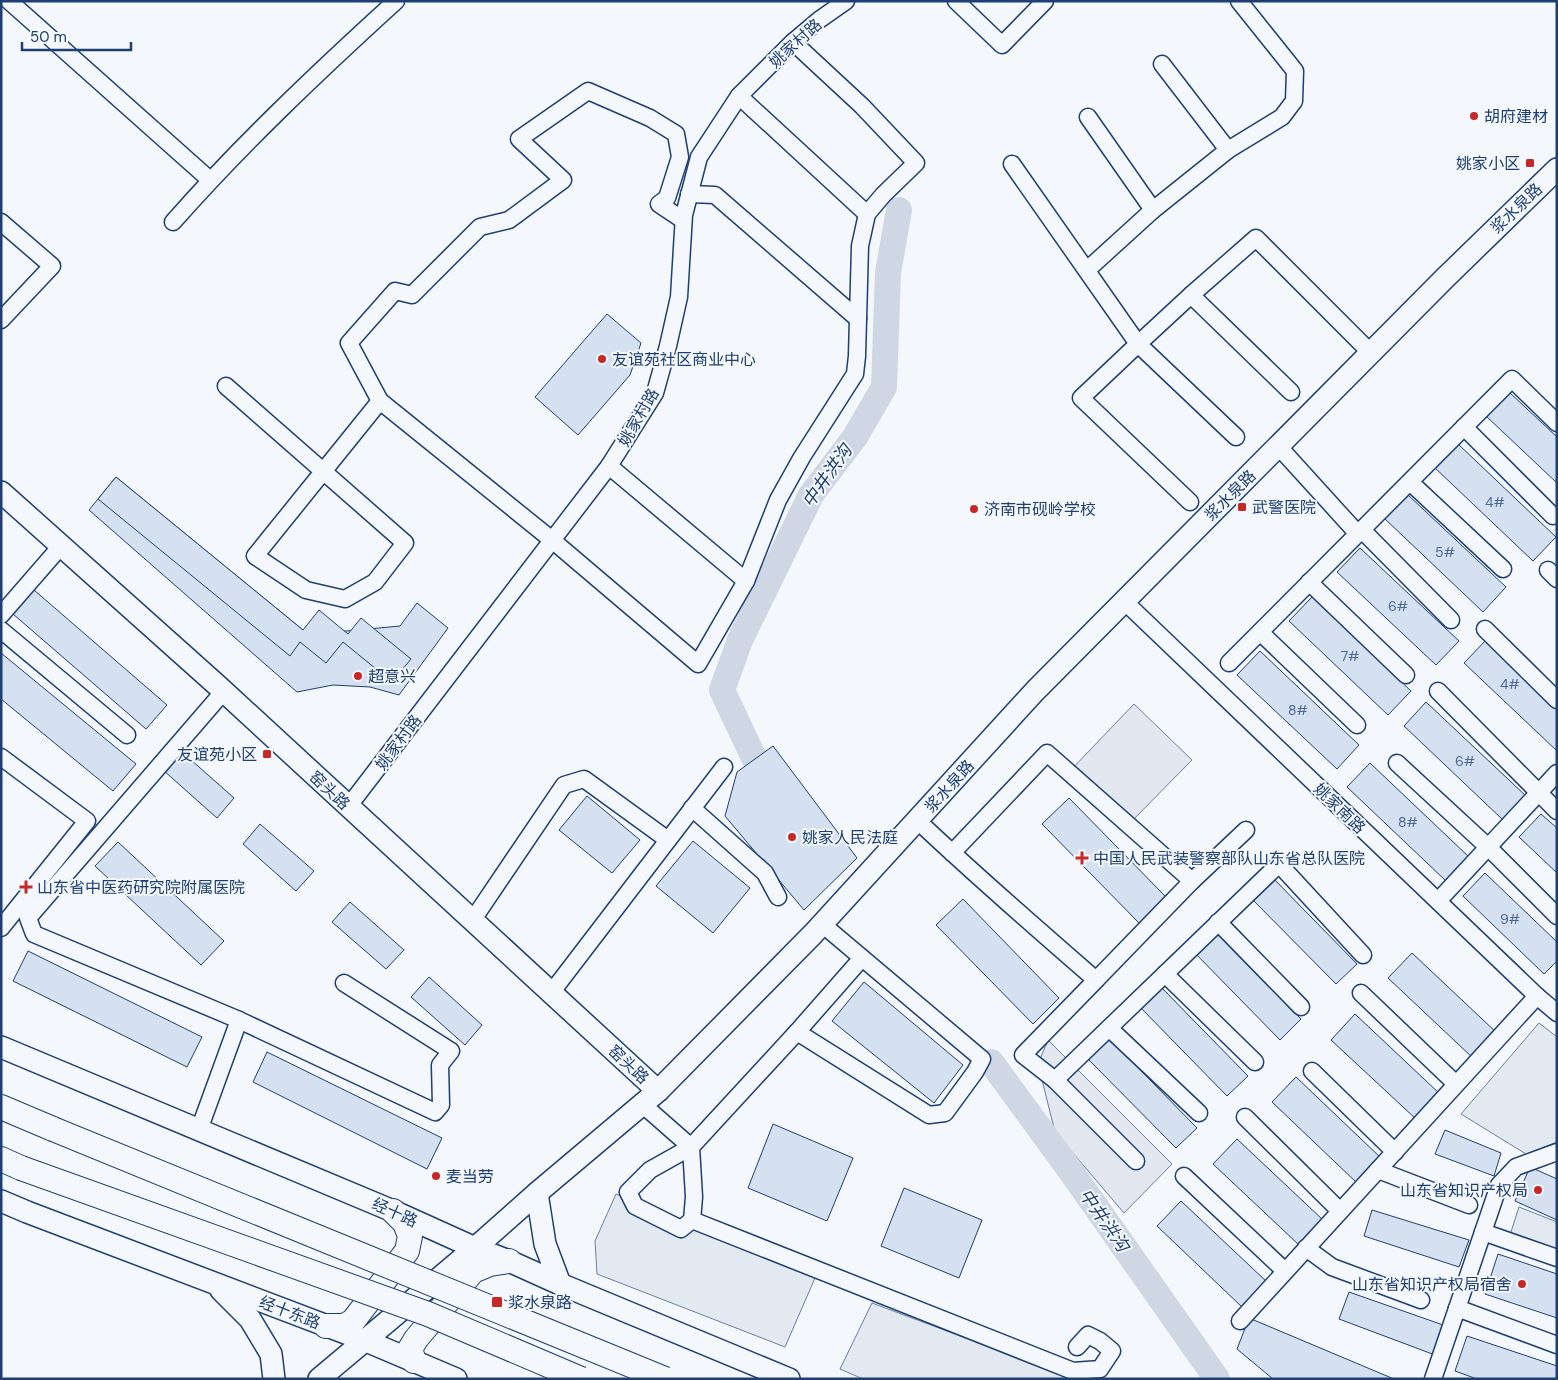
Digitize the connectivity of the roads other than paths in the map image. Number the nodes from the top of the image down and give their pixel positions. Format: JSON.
{"nodes":[{"id":1,"x":8,"y":1,"type":"edge"},
{"id":2,"x":396,"y":1,"type":"edge"},
{"id":3,"x":846,"y":1,"type":"edge"},
{"id":4,"x":956,"y":1,"type":"edge"},
{"id":5,"x":1045,"y":1,"type":"edge"},
{"id":6,"x":1239,"y":1,"type":"edge"},
{"id":7,"x":793,"y":42,"type":"junction"},
{"id":8,"x":1162,"y":64,"type":"dead end"},
{"id":9,"x":739,"y":96,"type":"junction"},
{"id":10,"x":1088,"y":117,"type":"dead end"},
{"id":11,"x":1228,"y":150,"type":"junction"},
{"id":12,"x":1012,"y":164,"type":"dead end"},
{"id":13,"x":1557,"y":169,"type":"edge"},
{"id":14,"x":210,"y":180,"type":"junction"},
{"id":15,"x":689,"y":194,"type":"junction"},
{"id":16,"x":1153,"y":210,"type":"junction"},
{"id":17,"x":867,"y":214,"type":"junction"},
{"id":18,"x":683,"y":220,"type":"junction"},
{"id":19,"x":1,"y":222,"type":"edge"},
{"id":20,"x":172,"y":222,"type":"dead end"},
{"id":21,"x":1087,"y":270,"type":"junction"},
{"id":22,"x":1191,"y":295,"type":"junction"},
{"id":23,"x":1,"y":320,"type":"edge"},
{"id":24,"x":858,"y":320,"type":"junction"},
{"id":25,"x":1138,"y":344,"type":"junction"},
{"id":26,"x":1371,"y":353,"type":"junction"},
{"id":27,"x":226,"y":386,"type":"dead end"},
{"id":28,"x":1291,"y":392,"type":"dead end"},
{"id":29,"x":380,"y":401,"type":"junction"},
{"id":30,"x":1557,"y":423,"type":"edge"},
{"id":31,"x":1464,"y":427,"type":"junction"},
{"id":32,"x":1236,"y":437,"type":"dead end"},
{"id":33,"x":1279,"y":447,"type":"junction"},
{"id":34,"x":609,"y":466,"type":"junction"},
{"id":35,"x":324,"y":471,"type":"junction"},
{"id":36,"x":1410,"y":482,"type":"junction"},
{"id":37,"x":1,"y":492,"type":"edge"},
{"id":38,"x":1190,"y":502,"type":"dead end"},
{"id":39,"x":1553,"y":516,"type":"dead end"},
{"id":40,"x":1360,"y":532,"type":"junction"},
{"id":41,"x":552,"y":540,"type":"junction"},
{"id":42,"x":61,"y":546,"type":"junction"},
{"id":43,"x":1503,"y":569,"type":"dead end"},
{"id":44,"x":746,"y":581,"type":"junction"},
{"id":45,"x":1309,"y":582,"type":"junction"},
{"id":46,"x":1124,"y":601,"type":"junction"},
{"id":47,"x":1,"y":615,"type":"edge"},
{"id":48,"x":1452,"y":620,"type":"dead end"},
{"id":49,"x":1485,"y":629,"type":"dead end"},
{"id":50,"x":1,"y":630,"type":"edge"},
{"id":51,"x":1260,"y":632,"type":"junction"},
{"id":52,"x":1229,"y":663,"type":"dead end"},
{"id":53,"x":1406,"y":676,"type":"dead end"},
{"id":54,"x":224,"y":691,"type":"junction"},
{"id":55,"x":1438,"y":691,"type":"dead end"},
{"id":56,"x":1554,"y":692,"type":"edge"},
{"id":57,"x":1357,"y":726,"type":"dead end"},
{"id":58,"x":127,"y":735,"type":"dead end"},
{"id":59,"x":1,"y":757,"type":"edge"},
{"id":60,"x":1397,"y":763,"type":"dead end"},
{"id":61,"x":724,"y":767,"type":"dead end"},
{"id":62,"x":1557,"y":773,"type":"edge"},
{"id":63,"x":1539,"y":793,"type":"junction"},
{"id":64,"x":348,"y":807,"type":"junction"},
{"id":65,"x":692,"y":808,"type":"junction"},
{"id":66,"x":1557,"y":810,"type":"edge"},
{"id":67,"x":918,"y":821,"type":"junction"},
{"id":68,"x":1246,"y":830,"type":"dead end"},
{"id":69,"x":668,"y":840,"type":"junction"},
{"id":70,"x":1488,"y":847,"type":"junction"},
{"id":71,"x":952,"y":853,"type":"junction"},
{"id":72,"x":1192,"y":881,"type":"junction"},
{"id":73,"x":778,"y":896,"type":"dead end"},
{"id":74,"x":1438,"y":901,"type":"junction"},
{"id":75,"x":1557,"y":916,"type":"edge"},
{"id":76,"x":472,"y":921,"type":"junction"},
{"id":77,"x":1218,"y":922,"type":"junction"},
{"id":78,"x":822,"y":924,"type":"junction"},
{"id":79,"x":1,"y":928,"type":"edge"},
{"id":80,"x":1363,"y":955,"type":"dead end"},
{"id":81,"x":862,"y":958,"type":"junction"},
{"id":82,"x":1165,"y":974,"type":"junction"},
{"id":83,"x":1096,"y":980,"type":"junction"},
{"id":84,"x":344,"y":983,"type":"dead end"},
{"id":85,"x":550,"y":992,"type":"junction"},
{"id":86,"x":1361,"y":993,"type":"dead end"},
{"id":87,"x":1537,"y":996,"type":"junction"},
{"id":88,"x":1301,"y":1007,"type":"dead end"},
{"id":89,"x":1557,"y":1013,"type":"edge"},
{"id":90,"x":239,"y":1020,"type":"junction"},
{"id":91,"x":1109,"y":1028,"type":"junction"},
{"id":92,"x":797,"y":1032,"type":"junction"},
{"id":93,"x":1,"y":1047,"type":"edge"},
{"id":94,"x":1255,"y":1062,"type":"dead end"},
{"id":95,"x":1312,"y":1071,"type":"dead end"},
{"id":96,"x":1055,"y":1080,"type":"junction"},
{"id":97,"x":1456,"y":1084,"type":"junction"},
{"id":98,"x":650,"y":1097,"type":"junction"},
{"id":99,"x":1,"y":1107,"type":"edge"},
{"id":100,"x":1199,"y":1113,"type":"dead end"},
{"id":101,"x":1245,"y":1117,"type":"dead end"},
{"id":102,"x":200,"y":1130,"type":"junction"},
{"id":103,"x":691,"y":1147,"type":"junction"},
{"id":104,"x":1394,"y":1152,"type":"junction"},
{"id":105,"x":1557,"y":1152,"type":"edge"},
{"id":106,"x":1136,"y":1161,"type":"dead end"},
{"id":107,"x":11,"y":1164,"type":"edge"},
{"id":108,"x":1378,"y":1170,"type":"junction"},
{"id":109,"x":1184,"y":1176,"type":"dead end"},
{"id":110,"x":537,"y":1193,"type":"junction"},
{"id":111,"x":1,"y":1201,"type":"edge"},
{"id":112,"x":1469,"y":1205,"type":"dead end"},
{"id":113,"x":393,"y":1211,"type":"junction"},
{"id":114,"x":1340,"y":1211,"type":"junction"},
{"id":115,"x":692,"y":1220,"type":"junction"},
{"id":116,"x":1483,"y":1232,"type":"junction"},
{"id":117,"x":475,"y":1248,"type":"junction"},
{"id":118,"x":1306,"y":1248,"type":"junction"},
{"id":119,"x":1557,"y":1258,"type":"edge"},
{"id":120,"x":510,"y":1261,"type":"junction"},
{"id":121,"x":1285,"y":1271,"type":"junction"},
{"id":122,"x":216,"y":1284,"type":"junction"},
{"id":123,"x":560,"y":1284,"type":"junction"},
{"id":124,"x":1421,"y":1300,"type":"dead end"},
{"id":125,"x":1457,"y":1308,"type":"junction"},
{"id":126,"x":1240,"y":1321,"type":"dead end"},
{"id":127,"x":326,"y":1326,"type":"junction"},
{"id":128,"x":364,"y":1340,"type":"junction"},
{"id":129,"x":1557,"y":1345,"type":"edge"},
{"id":130,"x":1077,"y":1346,"type":"dead end"},
{"id":131,"x":414,"y":1362,"type":"junction"},
{"id":132,"x":274,"y":1379,"type":"edge"},
{"id":133,"x":319,"y":1379,"type":"edge"},
{"id":134,"x":456,"y":1379,"type":"edge"},
{"id":135,"x":581,"y":1379,"type":"edge"},
{"id":136,"x":666,"y":1379,"type":"edge"},
{"id":137,"x":789,"y":1379,"type":"edge"},
{"id":138,"x":1432,"y":1379,"type":"edge"}],
"edges":[{"from":1,"to":14,"type":"street"},
{"from":2,"to":14,"type":"street"},
{"from":3,"to":7,"type":"street","name":"姚家村路"},
{"from":4,"to":5,"type":"street"},
{"from":6,"to":11,"type":"street"},
{"from":7,"to":9,"type":"street","name":"姚家村路"},
{"from":7,"to":17,"type":"street"},
{"from":8,"to":11,"type":"street"},
{"from":9,"to":15,"type":"street","name":"姚家村路"},
{"from":9,"to":17,"type":"street"},
{"from":10,"to":16,"type":"street"},
{"from":11,"to":16,"type":"street"},
{"from":12,"to":21,"type":"street"},
{"from":13,"to":26,"type":"main road","name":"浆水泉路"},
{"from":14,"to":20,"type":"street"},
{"from":15,"to":18,"type":"street","name":"姚家村路"},
{"from":15,"to":24,"type":"street"},
{"from":16,"to":21,"type":"street"},
{"from":17,"to":24,"type":"street"},
{"from":18,"to":29,"type":"street"},
{"from":18,"to":34,"type":"street","name":"姚家村路"},
{"from":19,"to":23,"type":"street"},
{"from":21,"to":25,"type":"street"},
{"from":22,"to":25,"type":"street"},
{"from":22,"to":26,"type":"street"},
{"from":22,"to":28,"type":"street"},
{"from":24,"to":44,"type":"street"},
{"from":25,"to":32,"type":"street"},
{"from":25,"to":38,"type":"street"},
{"from":26,"to":33,"type":"main road","name":"浆水泉路"},
{"from":27,"to":35,"type":"street"},
{"from":29,"to":35,"type":"street"},
{"from":29,"to":41,"type":"street"},
{"from":30,"to":31,"type":"street"},
{"from":31,"to":36,"type":"street"},
{"from":31,"to":39,"type":"street"},
{"from":33,"to":40,"type":"street"},
{"from":33,"to":46,"type":"main road","name":"浆水泉路"},
{"from":34,"to":41,"type":"street","name":"姚家村路"},
{"from":34,"to":44,"type":"street"},
{"from":35,"to":35,"type":"street"},
{"from":36,"to":40,"type":"street"},
{"from":36,"to":43,"type":"street"},
{"from":37,"to":42,"type":"main road","name":"窑头路"},
{"from":40,"to":45,"type":"street"},
{"from":40,"to":48,"type":"street"},
{"from":41,"to":44,"type":"street"},
{"from":41,"to":64,"type":"street","name":"姚家村路"},
{"from":42,"to":47,"type":"street"},
{"from":42,"to":54,"type":"main road","name":"窑头路"},
{"from":45,"to":51,"type":"street"},
{"from":45,"to":53,"type":"street"},
{"from":46,"to":67,"type":"main road","name":"浆水泉路"},
{"from":46,"to":74,"type":"street","name":"姚家南路"},
{"from":49,"to":56,"type":"street"},
{"from":50,"to":58,"type":"street"},
{"from":51,"to":52,"type":"street"},
{"from":51,"to":57,"type":"street"},
{"from":54,"to":64,"type":"main road","name":"窑头路"},
{"from":54,"to":90,"type":"street"},
{"from":55,"to":63,"type":"street"},
{"from":59,"to":79,"type":"street"},
{"from":60,"to":70,"type":"street"},
{"from":61,"to":65,"type":"street"},
{"from":62,"to":63,"type":"street"},
{"from":63,"to":66,"type":"street"},
{"from":63,"to":70,"type":"street"},
{"from":64,"to":76,"type":"main road","name":"窑头路"},
{"from":65,"to":69,"type":"street"},
{"from":65,"to":73,"type":"street"},
{"from":67,"to":71,"type":"street"},
{"from":67,"to":78,"type":"main road","name":"浆水泉路"},
{"from":68,"to":72,"type":"street"},
{"from":69,"to":76,"type":"street"},
{"from":69,"to":85,"type":"street"},
{"from":70,"to":74,"type":"street"},
{"from":70,"to":75,"type":"street"},
{"from":71,"to":72,"type":"street"},
{"from":71,"to":83,"type":"street"},
{"from":72,"to":83,"type":"street"},
{"from":74,"to":87,"type":"street","name":"姚家南路"},
{"from":76,"to":85,"type":"main road","name":"窑头路"},
{"from":77,"to":80,"type":"street"},
{"from":77,"to":82,"type":"street"},
{"from":77,"to":88,"type":"street"},
{"from":78,"to":81,"type":"street"},
{"from":78,"to":98,"type":"main road","name":"浆水泉路"},
{"from":81,"to":92,"type":"street"},
{"from":81,"to":92,"type":"street"},
{"from":82,"to":91,"type":"street"},
{"from":82,"to":94,"type":"street"},
{"from":83,"to":96,"type":"street"},
{"from":84,"to":90,"type":"street"},
{"from":85,"to":98,"type":"main road","name":"窑头路"},
{"from":86,"to":97,"type":"street"},
{"from":87,"to":89,"type":"street","name":"姚家南路"},
{"from":87,"to":97,"type":"street"},
{"from":90,"to":102,"type":"street"},
{"from":91,"to":96,"type":"street"},
{"from":91,"to":100,"type":"street"},
{"from":92,"to":103,"type":"street"},
{"from":93,"to":102,"type":"main road","name":"经十路"},
{"from":95,"to":104,"type":"street"},
{"from":96,"to":106,"type":"street"},
{"from":97,"to":104,"type":"street"},
{"from":98,"to":103,"type":"street"},
{"from":98,"to":110,"type":"main road","name":"浆水泉路"},
{"from":99,"to":136,"type":"highway","bridge":true},
{"from":101,"to":114,"type":"street"},
{"from":102,"to":113,"type":"main road","name":"经十路"},
{"from":103,"to":115,"type":"street"},
{"from":103,"to":115,"type":"street"},
{"from":104,"to":108,"type":"street"},
{"from":105,"to":116,"type":"street"},
{"from":107,"to":135,"type":"highway","bridge":true},
{"from":108,"to":112,"type":"street"},
{"from":108,"to":114,"type":"street"},
{"from":109,"to":121,"type":"street"},
{"from":110,"to":117,"type":"main road","name":"浆水泉路"},
{"from":110,"to":123,"type":"main road"},
{"from":111,"to":122,"type":"main road"},
{"from":113,"to":117,"type":"main road","name":"经十路"},
{"from":113,"to":127,"type":"highway"},
{"from":114,"to":118,"type":"street"},
{"from":115,"to":130,"type":"street"},
{"from":116,"to":119,"type":"street"},
{"from":116,"to":125,"type":"street"},
{"from":117,"to":120,"type":"main road","name":"经十路"},
{"from":117,"to":128,"type":"main road","name":"浆水泉路"},
{"from":118,"to":121,"type":"street"},
{"from":118,"to":124,"type":"street"},
{"from":120,"to":123,"type":"main road","name":"经十路"},
{"from":120,"to":131,"type":"highway"},
{"from":121,"to":126,"type":"street"},
{"from":122,"to":127,"type":"main road","name":"经十东路"},
{"from":122,"to":132,"type":"main road"},
{"from":123,"to":137,"type":"main road","name":"经十路"},
{"from":125,"to":129,"type":"street"},
{"from":125,"to":138,"type":"street"},
{"from":127,"to":128,"type":"main road","name":"经十东路"},
{"from":128,"to":131,"type":"main road"},
{"from":128,"to":133,"type":"main road","name":"浆水泉路"},
{"from":131,"to":134,"type":"main road"}]}
